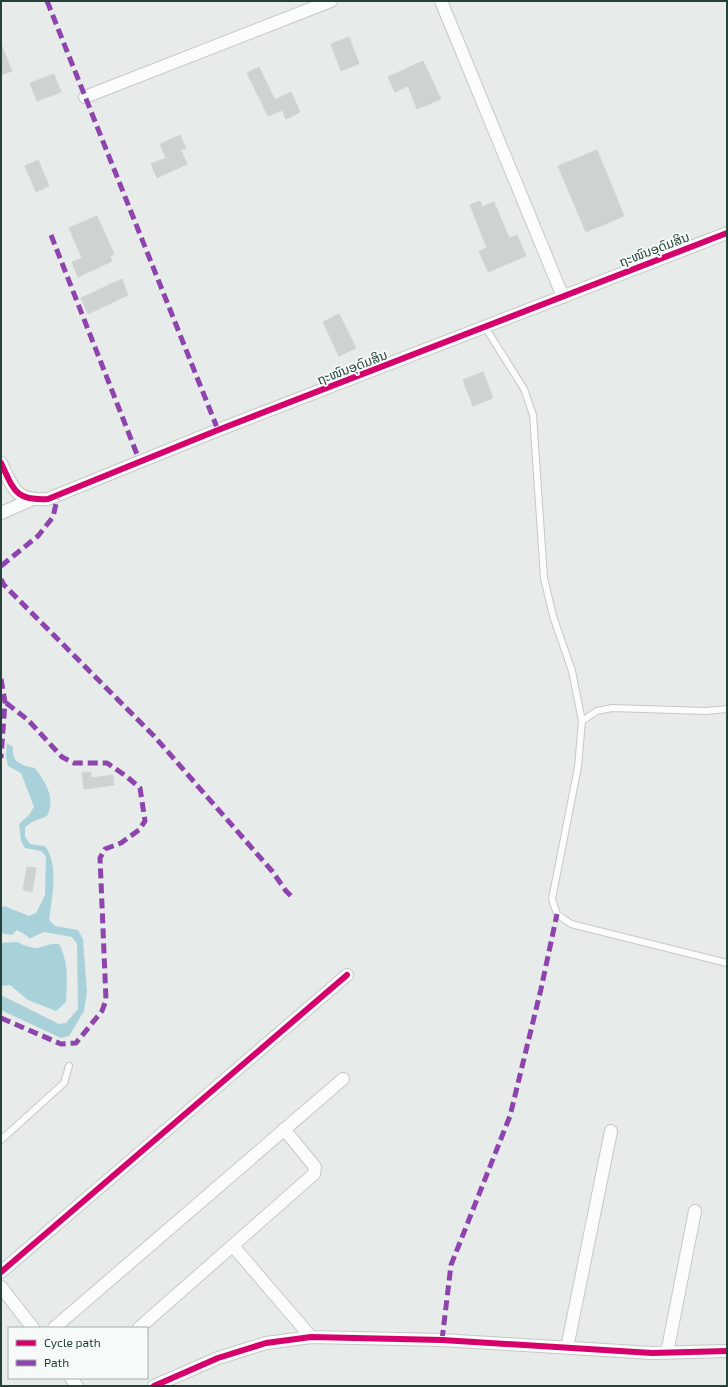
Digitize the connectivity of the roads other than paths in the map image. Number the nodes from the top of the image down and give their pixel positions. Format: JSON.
{"nodes":[{"id":1,"x":331,"y":1,"type":"edge"},
{"id":2,"x":441,"y":1,"type":"edge"},
{"id":3,"x":85,"y":97,"type":"dead end"},
{"id":4,"x":727,"y":233,"type":"edge"},
{"id":5,"x":563,"y":297,"type":"junction"},
{"id":6,"x":485,"y":327,"type":"junction"},
{"id":7,"x":1,"y":463,"type":"edge"},
{"id":8,"x":31,"y":500,"type":"junction"},
{"id":9,"x":1,"y":513,"type":"edge"},
{"id":10,"x":727,"y":709,"type":"edge"},
{"id":11,"x":582,"y":721,"type":"junction"},
{"id":12,"x":727,"y":963,"type":"edge"},
{"id":13,"x":347,"y":975,"type":"dead end"},
{"id":14,"x":70,"y":1066,"type":"dead end"},
{"id":15,"x":343,"y":1078,"type":"dead end"},
{"id":16,"x":284,"y":1129,"type":"junction"},
{"id":17,"x":610,"y":1132,"type":"dead end"},
{"id":18,"x":1,"y":1140,"type":"edge"},
{"id":19,"x":694,"y":1211,"type":"dead end"},
{"id":20,"x":232,"y":1246,"type":"junction"},
{"id":21,"x":1,"y":1272,"type":"edge"},
{"id":22,"x":1,"y":1287,"type":"edge"},
{"id":23,"x":32,"y":1327,"type":"edge"},
{"id":24,"x":55,"y":1327,"type":"edge"},
{"id":25,"x":140,"y":1327,"type":"edge"},
{"id":26,"x":311,"y":1337,"type":"junction"},
{"id":27,"x":567,"y":1348,"type":"junction"},
{"id":28,"x":727,"y":1351,"type":"edge"},
{"id":29,"x":667,"y":1353,"type":"junction"},
{"id":30,"x":154,"y":1386,"type":"edge"}],
"edges":[{"from":1,"to":3,"type":"street"},
{"from":2,"to":5,"type":"street"},
{"from":4,"to":5,"type":"street","name":"ຖະໜົນອຸດົມສິນ"},
{"from":5,"to":6,"type":"street","name":"ຖະໜົນອຸດົມສິນ"},
{"from":6,"to":8,"type":"street","name":"ຖະໜົນອຸດົມສິນ"},
{"from":6,"to":11,"type":"lane"},
{"from":7,"to":8,"type":"street"},
{"from":8,"to":9,"type":"street","name":"ຖະໜົນອຸດົມສິນ"},
{"from":10,"to":11,"type":"lane"},
{"from":11,"to":12,"type":"lane"},
{"from":13,"to":21,"type":"street"},
{"from":14,"to":18,"type":"lane"},
{"from":15,"to":16,"type":"street"},
{"from":16,"to":20,"type":"street"},
{"from":16,"to":24,"type":"street"},
{"from":17,"to":27,"type":"street"},
{"from":19,"to":29,"type":"street"},
{"from":20,"to":25,"type":"street"},
{"from":20,"to":26,"type":"street"},
{"from":22,"to":23,"type":"street"},
{"from":26,"to":27,"type":"street"},
{"from":26,"to":30,"type":"street"},
{"from":27,"to":29,"type":"street"},
{"from":28,"to":29,"type":"street"}]}
